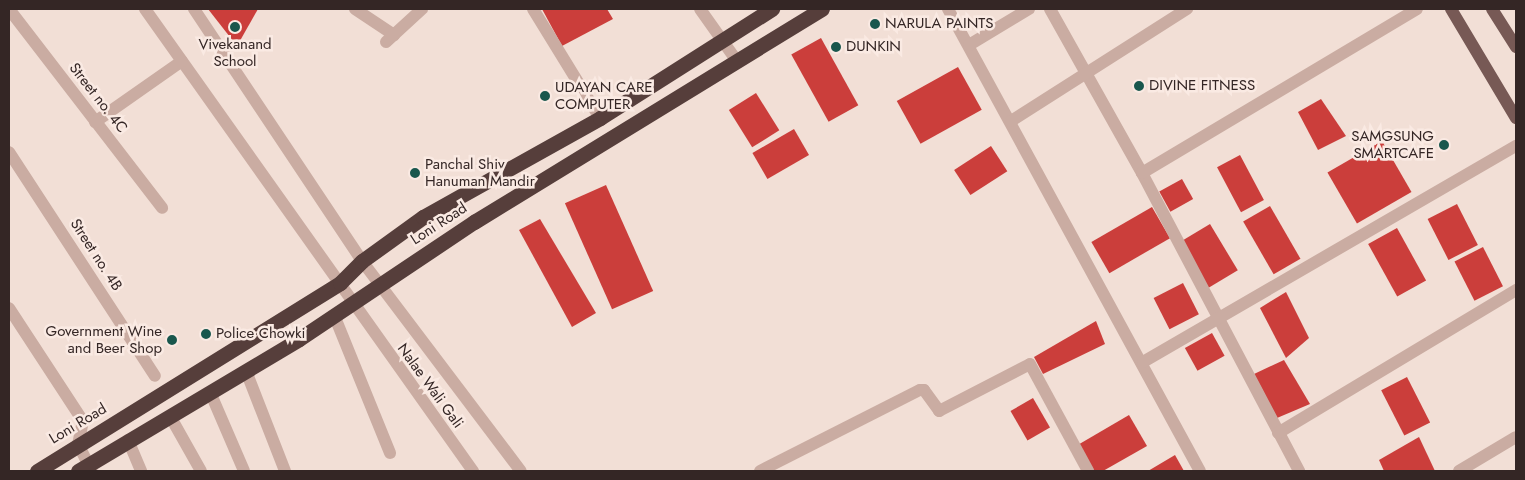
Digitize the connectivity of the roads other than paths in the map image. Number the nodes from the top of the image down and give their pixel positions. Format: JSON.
{"nodes":[{"id":1,"x":9,"y":9,"type":"edge"},
{"id":2,"x":145,"y":9,"type":"edge"},
{"id":3,"x":194,"y":9,"type":"edge"},
{"id":4,"x":355,"y":9,"type":"edge"},
{"id":5,"x":422,"y":9,"type":"edge"},
{"id":6,"x":533,"y":9,"type":"edge"},
{"id":7,"x":700,"y":9,"type":"edge"},
{"id":8,"x":772,"y":9,"type":"edge"},
{"id":9,"x":822,"y":9,"type":"edge"},
{"id":10,"x":948,"y":9,"type":"edge"},
{"id":11,"x":1029,"y":9,"type":"edge"},
{"id":12,"x":1050,"y":9,"type":"edge"},
{"id":13,"x":1187,"y":9,"type":"edge"},
{"id":14,"x":1417,"y":9,"type":"edge"},
{"id":15,"x":1451,"y":9,"type":"edge"},
{"id":16,"x":1492,"y":9,"type":"edge"},
{"id":17,"x":723,"y":41,"type":"junction"},
{"id":18,"x":969,"y":45,"type":"junction"},
{"id":19,"x":1516,"y":47,"type":"edge"},
{"id":20,"x":182,"y":61,"type":"junction"},
{"id":21,"x":737,"y":61,"type":"junction"},
{"id":22,"x":1085,"y":71,"type":"junction"},
{"id":23,"x":600,"y":118,"type":"junction"},
{"id":24,"x":1516,"y":118,"type":"edge"},
{"id":25,"x":1011,"y":120,"type":"junction"},
{"id":26,"x":96,"y":122,"type":"junction"},
{"id":27,"x":1516,"y":146,"type":"edge"},
{"id":28,"x":9,"y":152,"type":"edge"},
{"id":29,"x":1142,"y":173,"type":"junction"},
{"id":30,"x":162,"y":208,"type":"dead end"},
{"id":31,"x":362,"y":261,"type":"junction"},
{"id":32,"x":340,"y":282,"type":"junction"},
{"id":33,"x":383,"y":282,"type":"junction"},
{"id":34,"x":1516,"y":290,"type":"edge"},
{"id":35,"x":354,"y":304,"type":"junction"},
{"id":36,"x":9,"y":308,"type":"edge"},
{"id":37,"x":334,"y":315,"type":"junction"},
{"id":38,"x":1217,"y":317,"type":"junction"},
{"id":39,"x":1143,"y":362,"type":"junction"},
{"id":40,"x":246,"y":371,"type":"junction"},
{"id":41,"x":155,"y":376,"type":"dead end"},
{"id":42,"x":210,"y":392,"type":"junction"},
{"id":43,"x":170,"y":416,"type":"junction"},
{"id":44,"x":1278,"y":433,"type":"junction"},
{"id":45,"x":1516,"y":437,"type":"edge"},
{"id":46,"x":128,"y":440,"type":"junction"},
{"id":47,"x":78,"y":444,"type":"junction"},
{"id":48,"x":390,"y":453,"type":"dead end"},
{"id":49,"x":86,"y":469,"type":"edge"},
{"id":50,"x":36,"y":471,"type":"edge"},
{"id":51,"x":142,"y":471,"type":"edge"},
{"id":52,"x":201,"y":471,"type":"edge"},
{"id":53,"x":244,"y":471,"type":"edge"},
{"id":54,"x":285,"y":471,"type":"edge"},
{"id":55,"x":473,"y":471,"type":"edge"},
{"id":56,"x":521,"y":471,"type":"edge"},
{"id":57,"x":760,"y":471,"type":"edge"},
{"id":58,"x":1088,"y":471,"type":"edge"},
{"id":59,"x":1200,"y":471,"type":"edge"},
{"id":60,"x":1299,"y":471,"type":"edge"},
{"id":61,"x":1459,"y":471,"type":"edge"}],
"edges":[{"from":1,"to":26,"type":"street","name":"Street no. 4C"},
{"from":2,"to":20,"type":"street","name":"Nalae Wali Gali"},
{"from":3,"to":31,"type":"street"},
{"from":4,"to":5,"type":"street"},
{"from":6,"to":23,"type":"street"},
{"from":7,"to":17,"type":"street"},
{"from":8,"to":17,"type":"highway","name":"Loni Road"},
{"from":9,"to":21,"type":"highway","name":"Loni Road"},
{"from":10,"to":18,"type":"street"},
{"from":11,"to":18,"type":"street"},
{"from":12,"to":22,"type":"street"},
{"from":13,"to":22,"type":"street"},
{"from":14,"to":29,"type":"street"},
{"from":15,"to":24,"type":"main road"},
{"from":16,"to":19,"type":"main road"},
{"from":17,"to":21,"type":"street"},
{"from":17,"to":23,"type":"highway","name":"Loni Road"},
{"from":18,"to":25,"type":"street"},
{"from":20,"to":26,"type":"street"},
{"from":20,"to":32,"type":"street","name":"Nalae Wali Gali"},
{"from":21,"to":33,"type":"highway","name":"Loni Road"},
{"from":22,"to":25,"type":"street"},
{"from":22,"to":29,"type":"street"},
{"from":23,"to":31,"type":"highway","name":"Loni Road"},
{"from":25,"to":39,"type":"street"},
{"from":26,"to":30,"type":"street","name":"Street no. 4C"},
{"from":27,"to":38,"type":"street"},
{"from":28,"to":41,"type":"street","name":"Street no. 4B"},
{"from":29,"to":38,"type":"street"},
{"from":31,"to":32,"type":"highway","name":"Loni Road"},
{"from":31,"to":33,"type":"street"},
{"from":32,"to":35,"type":"street","name":"Nalae Wali Gali"},
{"from":32,"to":47,"type":"highway","name":"Loni Road"},
{"from":33,"to":35,"type":"highway","name":"Loni Road"},
{"from":33,"to":56,"type":"street"},
{"from":34,"to":44,"type":"street"},
{"from":35,"to":37,"type":"highway","name":"Loni Road"},
{"from":35,"to":55,"type":"street","name":"Nalae Wali Gali"},
{"from":36,"to":47,"type":"street"},
{"from":37,"to":40,"type":"highway","name":"Loni Road"},
{"from":37,"to":48,"type":"street"},
{"from":38,"to":39,"type":"street"},
{"from":38,"to":44,"type":"street"},
{"from":39,"to":59,"type":"street"},
{"from":40,"to":42,"type":"highway","name":"Loni Road"},
{"from":40,"to":54,"type":"street"},
{"from":42,"to":43,"type":"highway","name":"Loni Road"},
{"from":42,"to":53,"type":"street"},
{"from":43,"to":46,"type":"highway","name":"Loni Road"},
{"from":43,"to":52,"type":"street"},
{"from":44,"to":60,"type":"street"},
{"from":45,"to":61,"type":"street"},
{"from":46,"to":49,"type":"highway","name":"Loni Road"},
{"from":46,"to":51,"type":"street"},
{"from":47,"to":49,"type":"street"},
{"from":47,"to":50,"type":"highway","name":"Loni Road"},
{"from":57,"to":58,"type":"street"}]}
